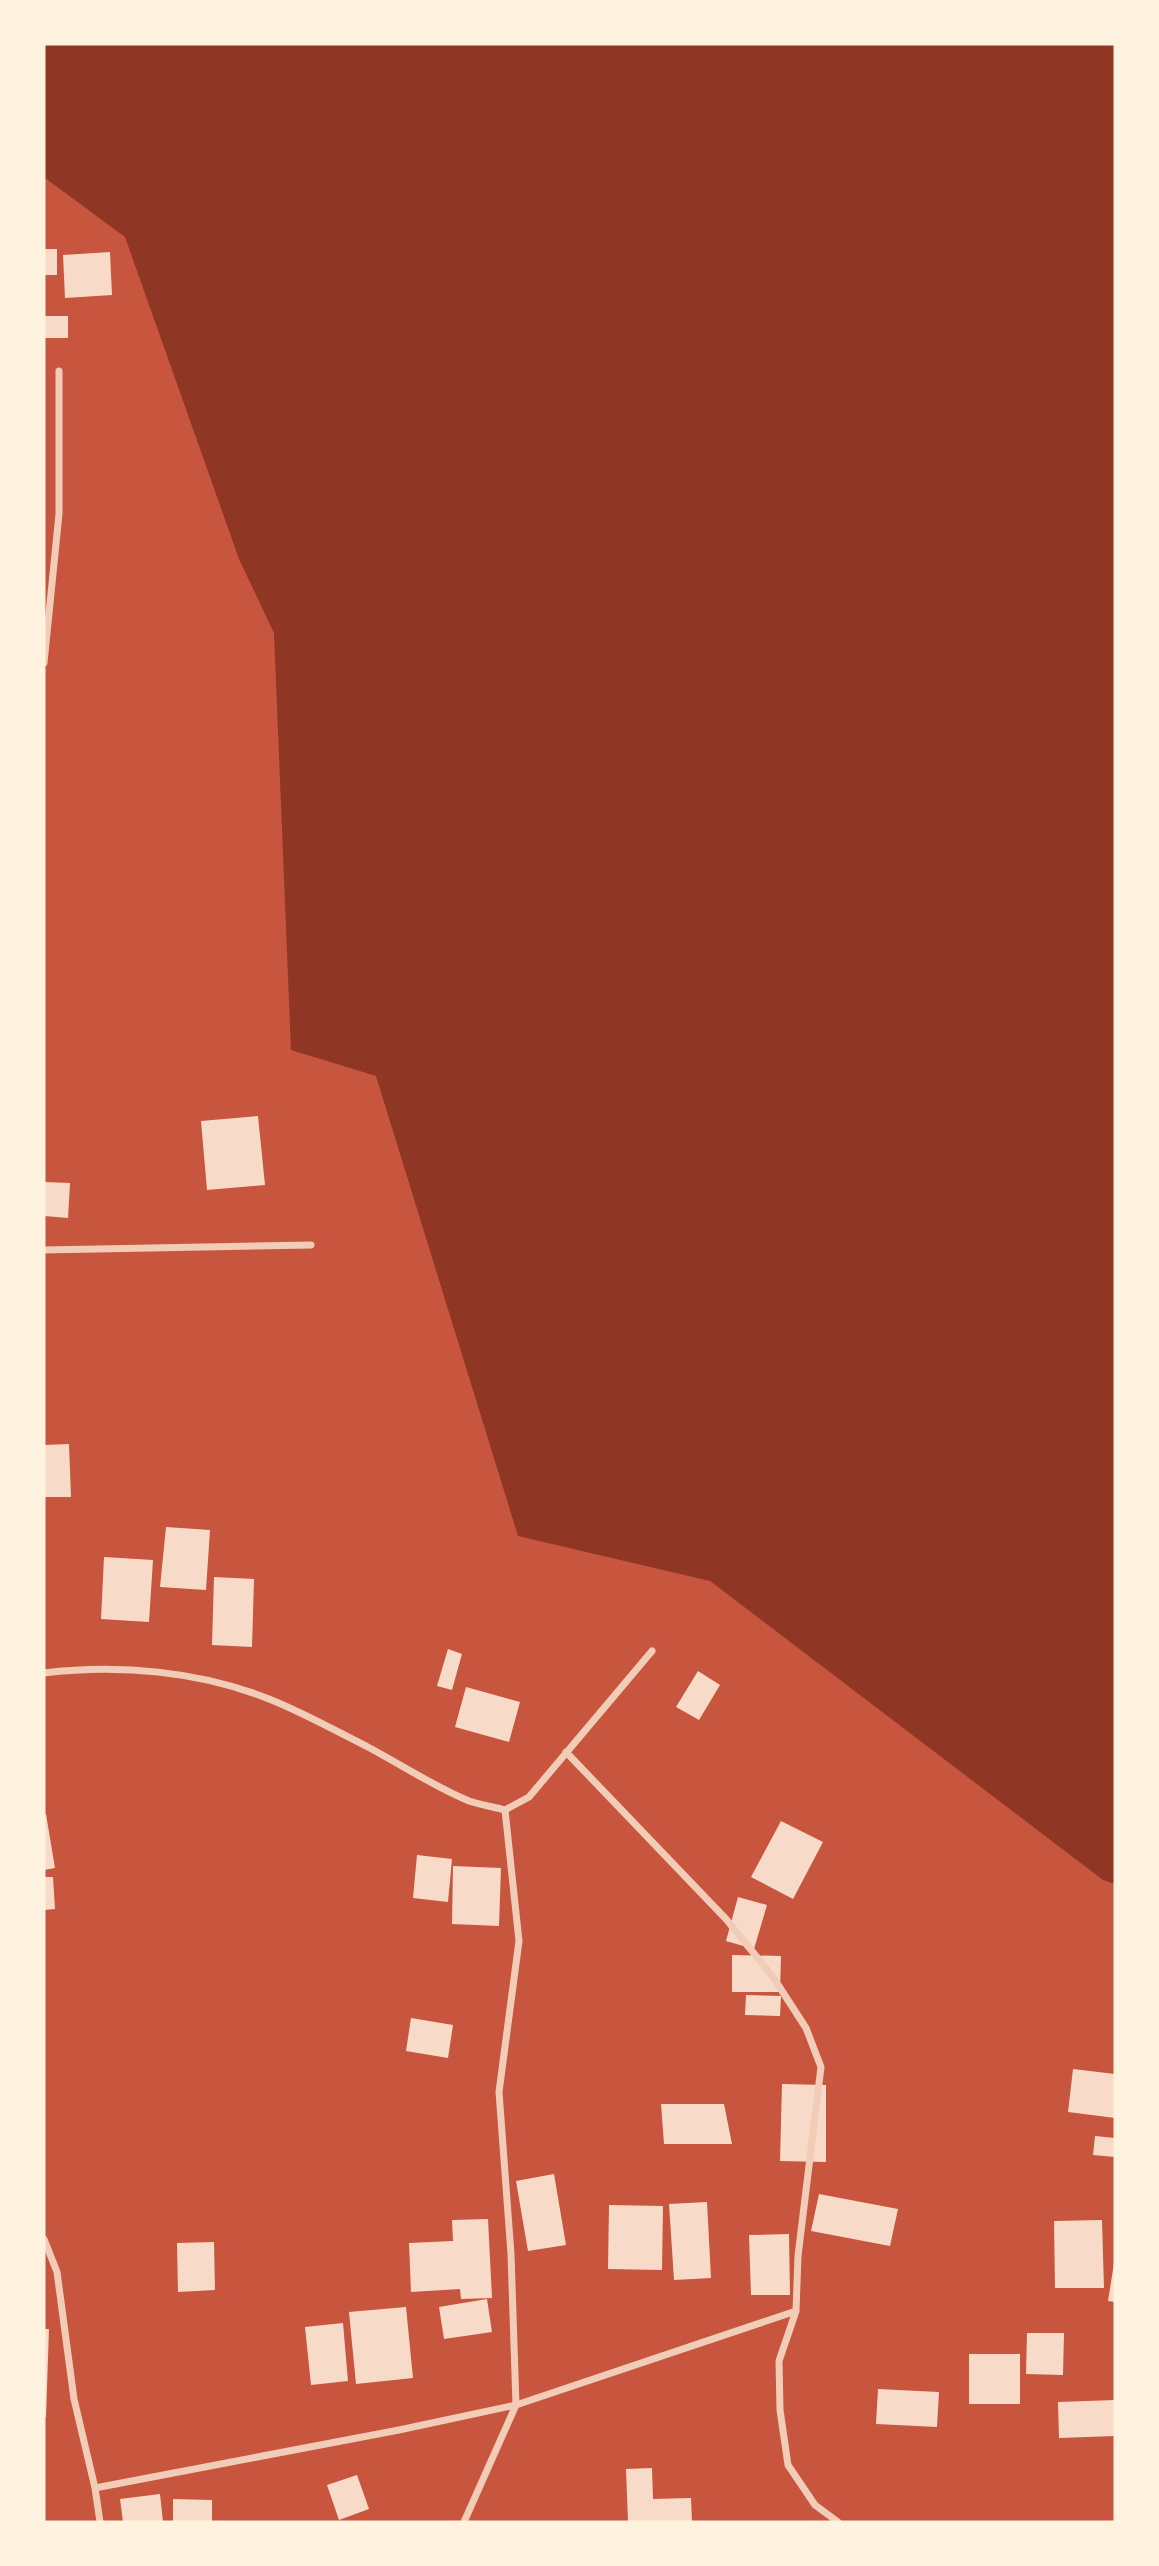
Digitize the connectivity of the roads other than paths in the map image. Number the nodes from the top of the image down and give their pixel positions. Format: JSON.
{"nodes":[{"id":1,"x":58,"y":371,"type":"dead end"},
{"id":2,"x":44,"y":663,"type":"edge"},
{"id":3,"x":312,"y":1245,"type":"dead end"},
{"id":4,"x":44,"y":1250,"type":"edge"},
{"id":5,"x":652,"y":1651,"type":"dead end"},
{"id":6,"x":44,"y":1673,"type":"edge"},
{"id":7,"x":566,"y":1752,"type":"junction"},
{"id":8,"x":505,"y":1810,"type":"junction"},
{"id":9,"x":44,"y":2239,"type":"edge"},
{"id":10,"x":796,"y":2311,"type":"junction"},
{"id":11,"x":516,"y":2405,"type":"junction"},
{"id":12,"x":96,"y":2488,"type":"junction"},
{"id":13,"x":100,"y":2522,"type":"edge"},
{"id":14,"x":464,"y":2522,"type":"edge"},
{"id":15,"x":838,"y":2522,"type":"edge"}],
"edges":[{"from":1,"to":2,"type":"street"},
{"from":3,"to":4,"type":"street"},
{"from":5,"to":7,"type":"street"},
{"from":6,"to":8,"type":"street"},
{"from":7,"to":8,"type":"street"},
{"from":7,"to":10,"type":"street"},
{"from":8,"to":11,"type":"street"},
{"from":9,"to":12,"type":"street"},
{"from":10,"to":11,"type":"street"},
{"from":10,"to":15,"type":"street"},
{"from":11,"to":12,"type":"street"},
{"from":11,"to":14,"type":"street"},
{"from":12,"to":13,"type":"street"}]}
